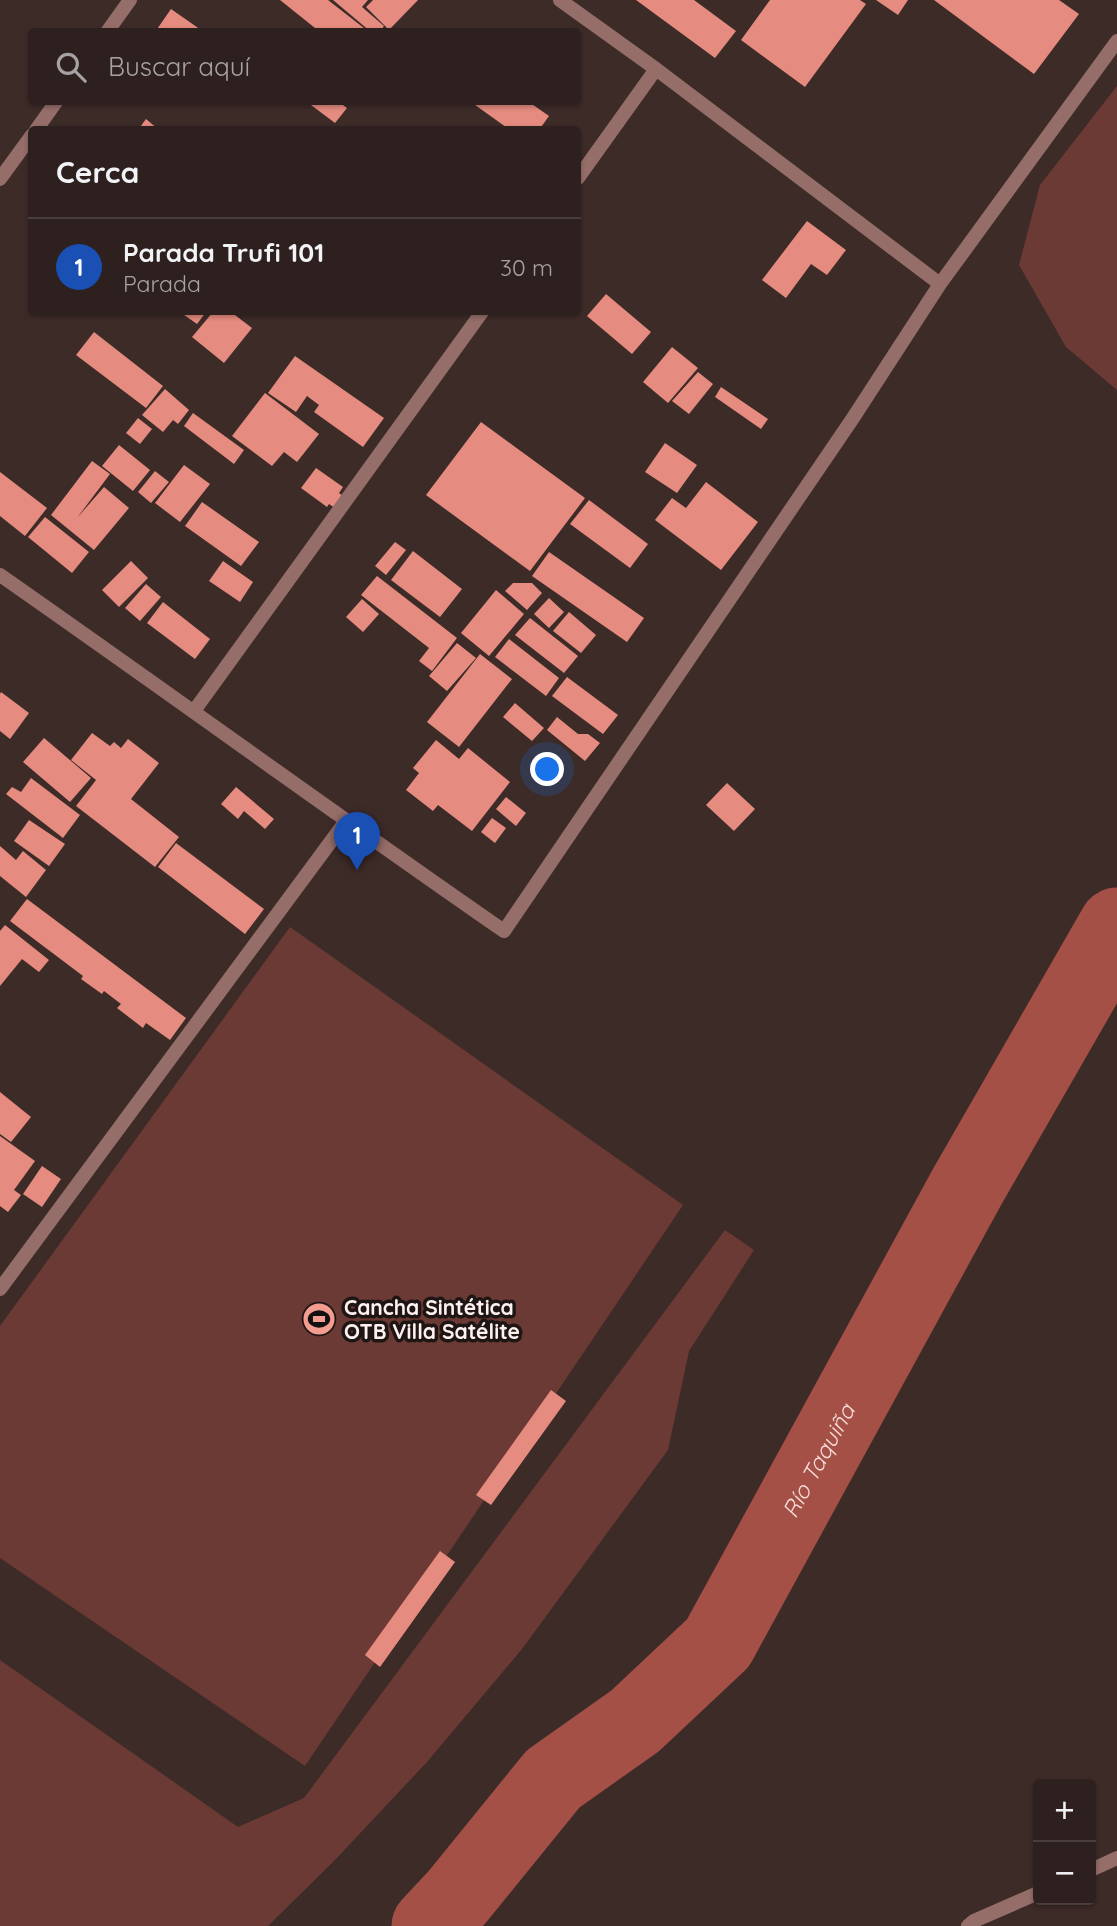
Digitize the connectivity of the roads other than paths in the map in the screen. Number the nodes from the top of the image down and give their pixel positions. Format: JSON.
{"nodes":[{"id":1,"x":130,"y":0,"type":"edge"},
{"id":2,"x":560,"y":0,"type":"edge"},
{"id":3,"x":110,"y":28,"type":"edge"},
{"id":4,"x":1117,"y":41,"type":"edge"},
{"id":5,"x":656,"y":69,"type":"junction"},
{"id":6,"x":54,"y":105,"type":"edge"},
{"id":7,"x":39,"y":126,"type":"edge"},
{"id":8,"x":28,"y":140,"type":"edge"},
{"id":9,"x":581,"y":174,"type":"edge"},
{"id":10,"x":0,"y":179,"type":"edge"},
{"id":11,"x":940,"y":284,"type":"junction"},
{"id":12,"x":480,"y":315,"type":"edge"},
{"id":13,"x":0,"y":575,"type":"edge"},
{"id":14,"x":194,"y":711,"type":"junction"},
{"id":15,"x":346,"y":821,"type":"junction"},
{"id":16,"x":0,"y":1289,"type":"edge"},
{"id":17,"x":1117,"y":1858,"type":"edge"},
{"id":18,"x":1096,"y":1868,"type":"edge"},
{"id":19,"x":1033,"y":1895,"type":"edge"},
{"id":20,"x":968,"y":1926,"type":"edge"}],
"edges":[{"from":1,"to":3,"type":"street"},
{"from":2,"to":5,"type":"street"},
{"from":4,"to":11,"type":"street"},
{"from":5,"to":9,"type":"street"},
{"from":5,"to":11,"type":"street"},
{"from":6,"to":7,"type":"street"},
{"from":8,"to":10,"type":"street"},
{"from":11,"to":15,"type":"street"},
{"from":12,"to":14,"type":"street"},
{"from":13,"to":14,"type":"street"},
{"from":14,"to":15,"type":"street"},
{"from":15,"to":16,"type":"street"},
{"from":17,"to":18,"type":"street"},
{"from":19,"to":20,"type":"street"}]}
